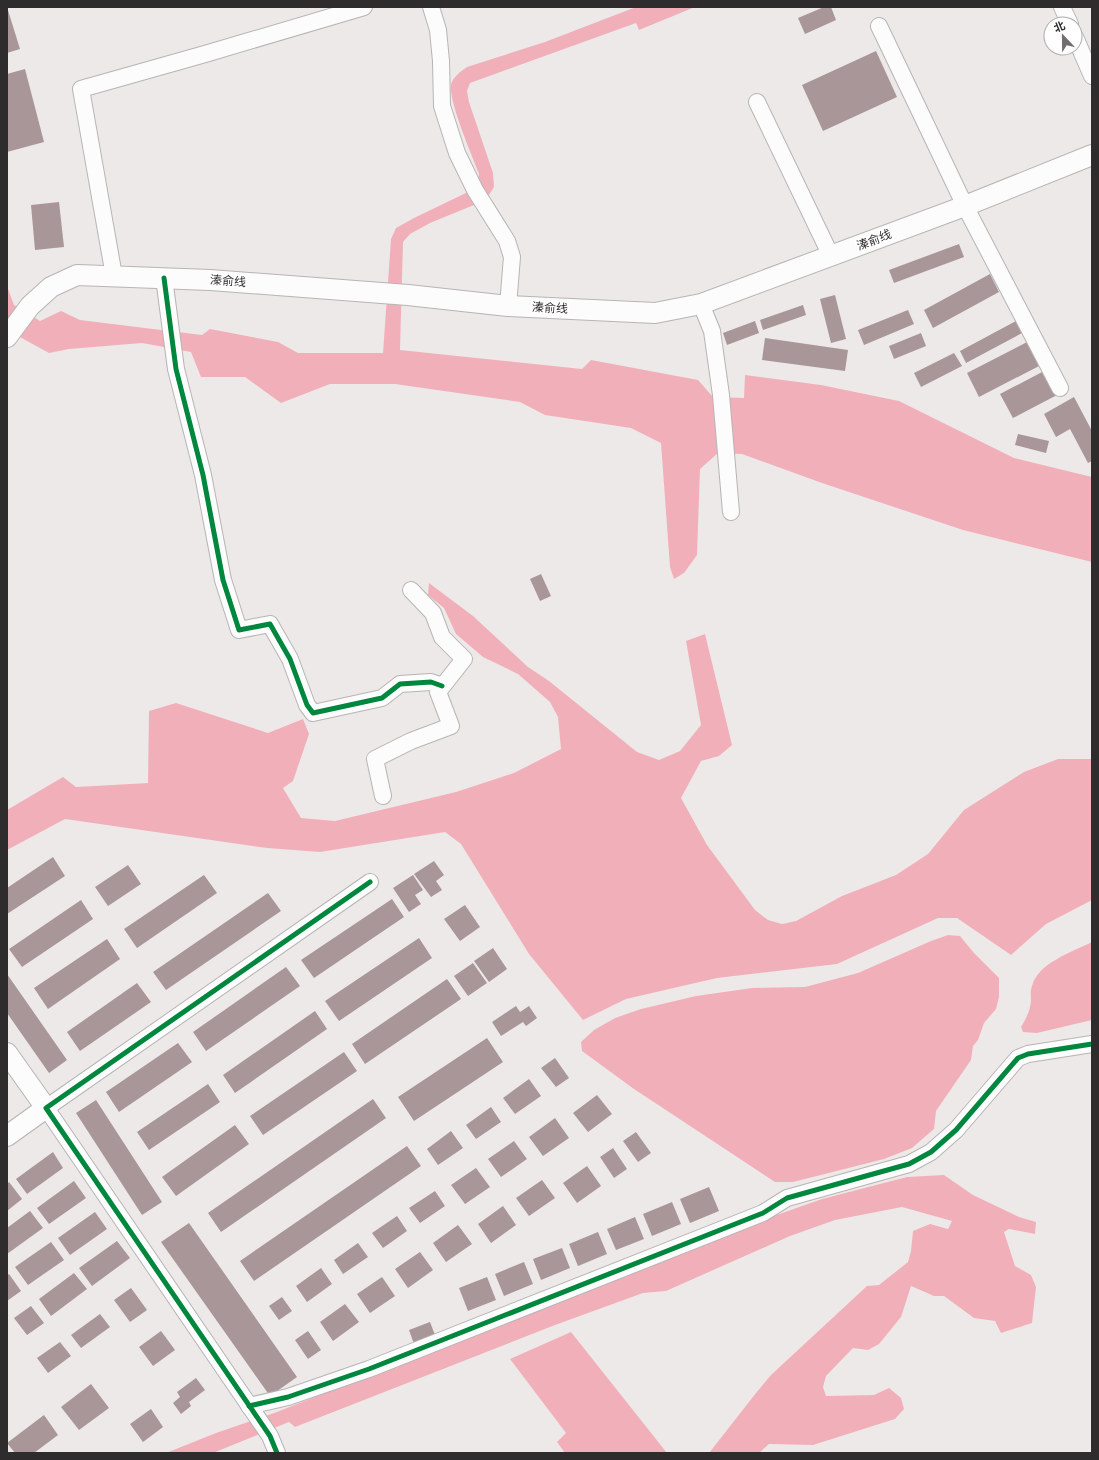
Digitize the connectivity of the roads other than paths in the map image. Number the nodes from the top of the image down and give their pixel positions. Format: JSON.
{"nodes":[{"id":1,"x":364,"y":7,"type":"edge"},
{"id":2,"x":431,"y":7,"type":"edge"},
{"id":3,"x":878,"y":26,"type":"dead end"},
{"id":4,"x":1083,"y":55,"type":"edge"},
{"id":5,"x":1092,"y":76,"type":"edge"},
{"id":6,"x":757,"y":102,"type":"dead end"},
{"id":7,"x":1092,"y":155,"type":"edge"},
{"id":8,"x":965,"y":206,"type":"junction"},
{"id":9,"x":831,"y":256,"type":"junction"},
{"id":10,"x":114,"y":276,"type":"junction"},
{"id":11,"x":164,"y":278,"type":"junction"},
{"id":12,"x":702,"y":304,"type":"junction"},
{"id":13,"x":508,"y":306,"type":"junction"},
{"id":14,"x":7,"y":337,"type":"edge"},
{"id":15,"x":1060,"y":388,"type":"dead end"},
{"id":16,"x":731,"y":512,"type":"dead end"},
{"id":17,"x":411,"y":590,"type":"dead end"},
{"id":18,"x":442,"y":686,"type":"junction"},
{"id":19,"x":383,"y":796,"type":"dead end"},
{"id":20,"x":370,"y":882,"type":"dead end"},
{"id":21,"x":1092,"y":1044,"type":"edge"},
{"id":22,"x":7,"y":1053,"type":"edge"},
{"id":23,"x":46,"y":1108,"type":"junction"},
{"id":24,"x":7,"y":1136,"type":"edge"},
{"id":25,"x":252,"y":1411,"type":"junction"},
{"id":26,"x":277,"y":1453,"type":"edge"}],
"edges":[{"from":1,"to":10,"type":"street"},
{"from":2,"to":13,"type":"street"},
{"from":3,"to":8,"type":"street"},
{"from":4,"to":5,"type":"street"},
{"from":6,"to":9,"type":"street"},
{"from":7,"to":8,"type":"main road","name":"溱俞线"},
{"from":8,"to":9,"type":"main road","name":"溱俞线"},
{"from":8,"to":15,"type":"street"},
{"from":9,"to":12,"type":"main road","name":"溱俞线"},
{"from":10,"to":11,"type":"main road","name":"溱俞线"},
{"from":10,"to":14,"type":"main road","name":"溱俞线"},
{"from":11,"to":13,"type":"main road","name":"溱俞线"},
{"from":11,"to":18,"type":"street"},
{"from":12,"to":13,"type":"main road","name":"溱俞线"},
{"from":12,"to":16,"type":"street"},
{"from":17,"to":18,"type":"street"},
{"from":18,"to":19,"type":"street"},
{"from":20,"to":23,"type":"street"},
{"from":21,"to":25,"type":"street"},
{"from":22,"to":23,"type":"main road"},
{"from":23,"to":24,"type":"main road"},
{"from":23,"to":25,"type":"street"},
{"from":25,"to":26,"type":"street"}]}
